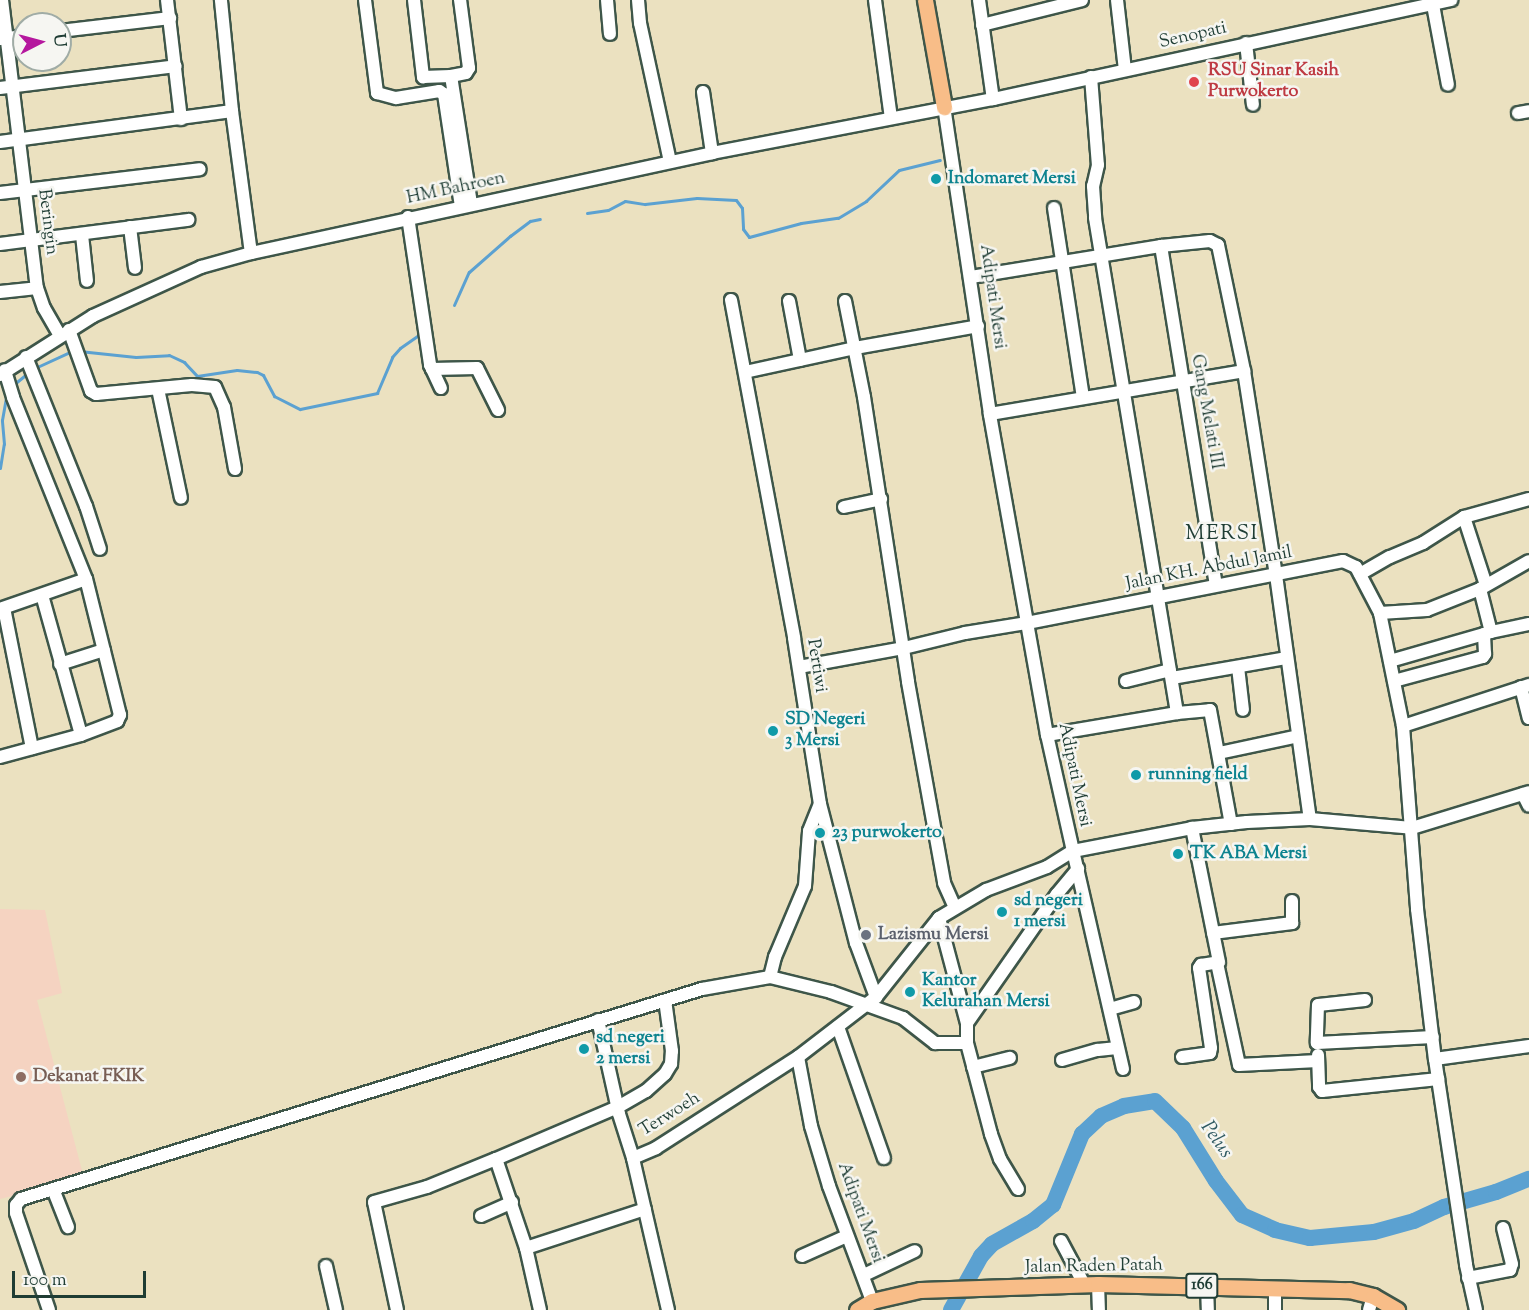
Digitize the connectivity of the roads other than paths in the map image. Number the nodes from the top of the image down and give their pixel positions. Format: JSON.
{"nodes":[{"id":1,"x":2,"y":0,"type":"edge"},
{"id":2,"x":167,"y":0,"type":"edge"},
{"id":3,"x":221,"y":0,"type":"edge"},
{"id":4,"x":365,"y":0,"type":"edge"},
{"id":5,"x":414,"y":0,"type":"edge"},
{"id":6,"x":460,"y":0,"type":"edge"},
{"id":7,"x":607,"y":0,"type":"edge"},
{"id":8,"x":639,"y":0,"type":"edge"},
{"id":9,"x":874,"y":0,"type":"edge"},
{"id":10,"x":925,"y":0,"type":"edge"},
{"id":11,"x":979,"y":0,"type":"edge"},
{"id":12,"x":1082,"y":0,"type":"edge"},
{"id":13,"x":1117,"y":0,"type":"edge"},
{"id":14,"x":1451,"y":0,"type":"edge"},
{"id":15,"x":1433,"y":5,"type":"junction"},
{"id":16,"x":170,"y":18,"type":"junction"},
{"id":17,"x":982,"y":25,"type":"junction"},
{"id":18,"x":72,"y":30,"type":"edge"},
{"id":19,"x":610,"y":34,"type":"dead end"},
{"id":20,"x":3,"y":39,"type":"edge"},
{"id":21,"x":1246,"y":43,"type":"junction"},
{"id":22,"x":176,"y":66,"type":"junction"},
{"id":23,"x":1125,"y":70,"type":"junction"},
{"id":24,"x":451,"y":76,"type":"junction"},
{"id":25,"x":1090,"y":77,"type":"junction"},
{"id":26,"x":1448,"y":85,"type":"dead end"},
{"id":27,"x":6,"y":87,"type":"edge"},
{"id":28,"x":703,"y":92,"type":"dead end"},
{"id":29,"x":993,"y":99,"type":"junction"},
{"id":30,"x":1253,"y":105,"type":"dead end"},
{"id":31,"x":944,"y":107,"type":"junction"},
{"id":32,"x":232,"y":111,"type":"junction"},
{"id":33,"x":891,"y":118,"type":"junction"},
{"id":34,"x":181,"y":119,"type":"junction"},
{"id":35,"x":19,"y":140,"type":"junction"},
{"id":36,"x":0,"y":142,"type":"edge"},
{"id":37,"x":712,"y":153,"type":"junction"},
{"id":38,"x":670,"y":162,"type":"junction"},
{"id":39,"x":200,"y":169,"type":"dead end"},
{"id":40,"x":24,"y":190,"type":"junction"},
{"id":41,"x":0,"y":193,"type":"edge"},
{"id":42,"x":466,"y":205,"type":"junction"},
{"id":43,"x":1054,"y":208,"type":"dead end"},
{"id":44,"x":408,"y":217,"type":"junction"},
{"id":45,"x":188,"y":220,"type":"dead end"},
{"id":46,"x":130,"y":228,"type":"junction"},
{"id":47,"x":82,"y":235,"type":"junction"},
{"id":48,"x":31,"y":240,"type":"junction"},
{"id":49,"x":0,"y":244,"type":"edge"},
{"id":50,"x":1161,"y":246,"type":"junction"},
{"id":51,"x":251,"y":253,"type":"junction"},
{"id":52,"x":1100,"y":255,"type":"junction"},
{"id":53,"x":1062,"y":261,"type":"junction"},
{"id":54,"x":135,"y":268,"type":"dead end"},
{"id":55,"x":971,"y":277,"type":"junction"},
{"id":56,"x":87,"y":280,"type":"dead end"},
{"id":57,"x":37,"y":288,"type":"junction"},
{"id":58,"x":0,"y":292,"type":"edge"},
{"id":59,"x":731,"y":300,"type":"dead end"},
{"id":60,"x":789,"y":301,"type":"dead end"},
{"id":61,"x":845,"y":301,"type":"dead end"},
{"id":62,"x":978,"y":326,"type":"junction"},
{"id":63,"x":67,"y":335,"type":"junction"},
{"id":64,"x":855,"y":348,"type":"junction"},
{"id":65,"x":800,"y":360,"type":"junction"},
{"id":66,"x":28,"y":361,"type":"junction"},
{"id":67,"x":432,"y":369,"type":"junction"},
{"id":68,"x":1244,"y":371,"type":"junction"},
{"id":69,"x":745,"y":372,"type":"junction"},
{"id":70,"x":5,"y":374,"type":"edge"},
{"id":71,"x":1181,"y":381,"type":"junction"},
{"id":72,"x":441,"y":388,"type":"dead end"},
{"id":73,"x":158,"y":389,"type":"junction"},
{"id":74,"x":1124,"y":392,"type":"junction"},
{"id":75,"x":1083,"y":398,"type":"junction"},
{"id":76,"x":498,"y":410,"type":"dead end"},
{"id":77,"x":990,"y":414,"type":"junction"},
{"id":78,"x":235,"y":469,"type":"dead end"},
{"id":79,"x":182,"y":498,"type":"dead end"},
{"id":80,"x":881,"y":499,"type":"junction"},
{"id":81,"x":1528,"y":502,"type":"edge"},
{"id":82,"x":844,"y":507,"type":"dead end"},
{"id":83,"x":1464,"y":517,"type":"junction"},
{"id":84,"x":100,"y":549,"type":"dead end"},
{"id":85,"x":1529,"y":561,"type":"edge"},
{"id":86,"x":1276,"y":574,"type":"junction"},
{"id":87,"x":1360,"y":574,"type":"junction"},
{"id":88,"x":86,"y":579,"type":"junction"},
{"id":89,"x":1216,"y":585,"type":"junction"},
{"id":90,"x":1484,"y":587,"type":"junction"},
{"id":91,"x":42,"y":595,"type":"junction"},
{"id":92,"x":1158,"y":596,"type":"junction"},
{"id":93,"x":2,"y":608,"type":"edge"},
{"id":94,"x":1380,"y":613,"type":"junction"},
{"id":95,"x":1027,"y":623,"type":"junction"},
{"id":96,"x":1529,"y":624,"type":"edge"},
{"id":97,"x":1487,"y":633,"type":"junction"},
{"id":98,"x":904,"y":648,"type":"junction"},
{"id":99,"x":104,"y":650,"type":"junction"},
{"id":100,"x":1281,"y":659,"type":"dead end"},
{"id":101,"x":1390,"y":661,"type":"junction"},
{"id":102,"x":60,"y":664,"type":"junction"},
{"id":103,"x":799,"y":667,"type":"junction"},
{"id":104,"x":1238,"y":667,"type":"junction"},
{"id":105,"x":1171,"y":674,"type":"junction"},
{"id":106,"x":1126,"y":681,"type":"dead end"},
{"id":107,"x":1394,"y":681,"type":"junction"},
{"id":108,"x":1525,"y":686,"type":"edge"},
{"id":109,"x":1243,"y":710,"type":"dead end"},
{"id":110,"x":1177,"y":712,"type":"junction"},
{"id":111,"x":1529,"y":718,"type":"edge"},
{"id":112,"x":1402,"y":726,"type":"junction"},
{"id":113,"x":81,"y":735,"type":"junction"},
{"id":114,"x":1047,"y":735,"type":"junction"},
{"id":115,"x":1298,"y":736,"type":"junction"},
{"id":116,"x":32,"y":748,"type":"junction"},
{"id":117,"x":1219,"y":753,"type":"junction"},
{"id":118,"x":0,"y":756,"type":"edge"},
{"id":119,"x":1526,"y":793,"type":"edge"},
{"id":120,"x":820,"y":804,"type":"junction"},
{"id":121,"x":1529,"y":806,"type":"edge"},
{"id":122,"x":1310,"y":812,"type":"junction"},
{"id":123,"x":1230,"y":818,"type":"junction"},
{"id":124,"x":1412,"y":823,"type":"junction"},
{"id":125,"x":1192,"y":828,"type":"junction"},
{"id":126,"x":1072,"y":849,"type":"junction"},
{"id":127,"x":1078,"y":869,"type":"junction"},
{"id":128,"x":951,"y":901,"type":"junction"},
{"id":129,"x":1292,"y":901,"type":"dead end"},
{"id":130,"x":939,"y":918,"type":"junction"},
{"id":131,"x":1213,"y":933,"type":"junction"},
{"id":132,"x":1217,"y":963,"type":"junction"},
{"id":133,"x":770,"y":976,"type":"junction"},
{"id":134,"x":874,"y":992,"type":"junction"},
{"id":135,"x":665,"y":1000,"type":"junction"},
{"id":136,"x":1365,"y":1000,"type":"dead end"},
{"id":137,"x":1134,"y":1002,"type":"dead end"},
{"id":138,"x":866,"y":1006,"type":"junction"},
{"id":139,"x":1110,"y":1009,"type":"junction"},
{"id":140,"x":598,"y":1020,"type":"junction"},
{"id":141,"x":967,"y":1023,"type":"junction"},
{"id":142,"x":838,"y":1027,"type":"junction"},
{"id":143,"x":1433,"y":1037,"type":"junction"},
{"id":144,"x":968,"y":1043,"type":"junction"},
{"id":145,"x":1317,"y":1043,"type":"junction"},
{"id":146,"x":1529,"y":1046,"type":"edge"},
{"id":147,"x":1117,"y":1048,"type":"junction"},
{"id":148,"x":798,"y":1057,"type":"junction"},
{"id":149,"x":1182,"y":1057,"type":"dead end"},
{"id":150,"x":1010,"y":1058,"type":"dead end"},
{"id":151,"x":1435,"y":1059,"type":"junction"},
{"id":152,"x":1062,"y":1060,"type":"dead end"},
{"id":153,"x":1318,"y":1061,"type":"junction"},
{"id":154,"x":973,"y":1067,"type":"junction"},
{"id":155,"x":1123,"y":1069,"type":"dead end"},
{"id":156,"x":1438,"y":1079,"type":"junction"},
{"id":157,"x":618,"y":1111,"type":"junction"},
{"id":158,"x":633,"y":1158,"type":"junction"},
{"id":159,"x":884,"y":1158,"type":"dead end"},
{"id":160,"x":496,"y":1160,"type":"junction"},
{"id":161,"x":53,"y":1189,"type":"junction"},
{"id":162,"x":1018,"y":1189,"type":"dead end"},
{"id":163,"x":512,"y":1202,"type":"junction"},
{"id":164,"x":645,"y":1209,"type":"junction"},
{"id":165,"x":481,"y":1216,"type":"dead end"},
{"id":166,"x":68,"y":1227,"type":"dead end"},
{"id":167,"x":1503,"y":1228,"type":"dead end"},
{"id":168,"x":847,"y":1236,"type":"junction"},
{"id":169,"x":1061,"y":1241,"type":"dead end"},
{"id":170,"x":526,"y":1248,"type":"junction"},
{"id":171,"x":915,"y":1251,"type":"dead end"},
{"id":172,"x":802,"y":1256,"type":"dead end"},
{"id":173,"x":326,"y":1266,"type":"dead end"},
{"id":174,"x":864,"y":1275,"type":"junction"},
{"id":175,"x":1468,"y":1278,"type":"junction"},
{"id":176,"x":1091,"y":1284,"type":"junction"},
{"id":177,"x":1208,"y":1286,"type":"junction"},
{"id":178,"x":1275,"y":1288,"type":"junction"},
{"id":179,"x":873,"y":1301,"type":"junction"},
{"id":180,"x":1371,"y":1303,"type":"edge"},
{"id":181,"x":50,"y":1310,"type":"edge"},
{"id":182,"x":336,"y":1310,"type":"edge"},
{"id":183,"x":397,"y":1310,"type":"edge"},
{"id":184,"x":540,"y":1310,"type":"edge"},
{"id":185,"x":668,"y":1310,"type":"edge"},
{"id":186,"x":857,"y":1310,"type":"edge"},
{"id":187,"x":1099,"y":1310,"type":"edge"},
{"id":188,"x":1208,"y":1310,"type":"edge"},
{"id":189,"x":1275,"y":1310,"type":"edge"},
{"id":190,"x":1397,"y":1310,"type":"edge"},
{"id":191,"x":1476,"y":1310,"type":"edge"}],
"edges":[{"from":1,"to":20,"type":"street","name":"Beringin"},
{"from":2,"to":16,"type":"street"},
{"from":3,"to":32,"type":"street"},
{"from":4,"to":42,"type":"street"},
{"from":5,"to":24,"type":"street"},
{"from":6,"to":24,"type":"street"},
{"from":7,"to":19,"type":"street"},
{"from":8,"to":38,"type":"street"},
{"from":9,"to":33,"type":"street"},
{"from":10,"to":31,"type":"main road"},
{"from":11,"to":17,"type":"street"},
{"from":12,"to":17,"type":"street"},
{"from":13,"to":23,"type":"street"},
{"from":14,"to":15,"type":"street","name":"Senopati"},
{"from":15,"to":21,"type":"street","name":"Senopati"},
{"from":15,"to":26,"type":"street"},
{"from":16,"to":18,"type":"street"},
{"from":16,"to":22,"type":"street"},
{"from":17,"to":29,"type":"street"},
{"from":20,"to":27,"type":"street","name":"Beringin"},
{"from":21,"to":23,"type":"street","name":"Senopati"},
{"from":21,"to":30,"type":"street"},
{"from":22,"to":27,"type":"street"},
{"from":22,"to":34,"type":"street"},
{"from":23,"to":25,"type":"street","name":"Senopati"},
{"from":24,"to":42,"type":"street"},
{"from":25,"to":29,"type":"street","name":"Senopati"},
{"from":25,"to":52,"type":"street"},
{"from":27,"to":35,"type":"street","name":"Beringin"},
{"from":28,"to":37,"type":"street"},
{"from":29,"to":31,"type":"street","name":"Senopati"},
{"from":31,"to":33,"type":"street","name":"HM Bahroen"},
{"from":31,"to":55,"type":"street","name":"Adipati Mersi"},
{"from":32,"to":34,"type":"street"},
{"from":32,"to":51,"type":"street"},
{"from":33,"to":37,"type":"street","name":"HM Bahroen"},
{"from":34,"to":35,"type":"street"},
{"from":35,"to":36,"type":"street"},
{"from":35,"to":40,"type":"street","name":"Beringin"},
{"from":37,"to":38,"type":"street","name":"HM Bahroen"},
{"from":38,"to":42,"type":"street","name":"HM Bahroen"},
{"from":39,"to":40,"type":"street"},
{"from":40,"to":41,"type":"street"},
{"from":40,"to":48,"type":"street","name":"Beringin"},
{"from":42,"to":44,"type":"street","name":"HM Bahroen"},
{"from":43,"to":53,"type":"street"},
{"from":44,"to":51,"type":"street","name":"HM Bahroen"},
{"from":44,"to":67,"type":"street"},
{"from":45,"to":46,"type":"street"},
{"from":46,"to":47,"type":"street"},
{"from":46,"to":54,"type":"street"},
{"from":47,"to":48,"type":"street"},
{"from":47,"to":56,"type":"street"},
{"from":48,"to":49,"type":"street"},
{"from":48,"to":57,"type":"street","name":"Beringin"},
{"from":50,"to":52,"type":"street"},
{"from":50,"to":68,"type":"street"},
{"from":50,"to":71,"type":"street","name":"Gang Melati III"},
{"from":51,"to":63,"type":"street","name":"HM Bahroen"},
{"from":52,"to":53,"type":"street"},
{"from":52,"to":74,"type":"street"},
{"from":53,"to":55,"type":"street"},
{"from":53,"to":75,"type":"street"},
{"from":55,"to":62,"type":"street","name":"Adipati Mersi"},
{"from":57,"to":58,"type":"street"},
{"from":57,"to":63,"type":"street","name":"Beringin"},
{"from":59,"to":69,"type":"street","name":"Pertiwi"},
{"from":60,"to":65,"type":"street"},
{"from":61,"to":64,"type":"street"},
{"from":62,"to":64,"type":"street"},
{"from":62,"to":77,"type":"street","name":"Adipati Mersi"},
{"from":63,"to":66,"type":"street","name":"HM Bahroen"},
{"from":63,"to":73,"type":"street","name":"Beringin"},
{"from":64,"to":65,"type":"street"},
{"from":64,"to":80,"type":"street"},
{"from":65,"to":69,"type":"street"},
{"from":66,"to":70,"type":"street","name":"HM Bahroen"},
{"from":66,"to":84,"type":"street"},
{"from":67,"to":72,"type":"street"},
{"from":67,"to":76,"type":"street"},
{"from":68,"to":71,"type":"street"},
{"from":68,"to":86,"type":"street"},
{"from":69,"to":103,"type":"street","name":"Pertiwi"},
{"from":70,"to":88,"type":"street"},
{"from":71,"to":74,"type":"street"},
{"from":71,"to":89,"type":"street","name":"Gang Melati III"},
{"from":73,"to":78,"type":"street"},
{"from":73,"to":79,"type":"street"},
{"from":74,"to":75,"type":"street"},
{"from":74,"to":92,"type":"street"},
{"from":75,"to":77,"type":"street"},
{"from":77,"to":95,"type":"street","name":"Adipati Mersi"},
{"from":80,"to":82,"type":"street"},
{"from":80,"to":98,"type":"street"},
{"from":81,"to":83,"type":"street"},
{"from":83,"to":87,"type":"street"},
{"from":83,"to":90,"type":"street"},
{"from":85,"to":90,"type":"street"},
{"from":86,"to":87,"type":"street","name":"Jalan KH. Abdul Jamil"},
{"from":86,"to":89,"type":"street","name":"Jalan KH. Abdul Jamil"},
{"from":86,"to":115,"type":"street"},
{"from":87,"to":94,"type":"street"},
{"from":88,"to":91,"type":"street"},
{"from":88,"to":99,"type":"street"},
{"from":89,"to":92,"type":"street","name":"Jalan KH. Abdul Jamil"},
{"from":90,"to":94,"type":"street"},
{"from":90,"to":97,"type":"street"},
{"from":91,"to":93,"type":"street"},
{"from":91,"to":102,"type":"street"},
{"from":92,"to":95,"type":"street","name":"Jalan KH. Abdul Jamil"},
{"from":92,"to":105,"type":"street"},
{"from":93,"to":116,"type":"street"},
{"from":94,"to":101,"type":"street"},
{"from":95,"to":98,"type":"street","name":"Jalan KH. Abdul Jamil"},
{"from":95,"to":114,"type":"street","name":"Adipati Mersi"},
{"from":96,"to":97,"type":"street"},
{"from":97,"to":101,"type":"street"},
{"from":97,"to":107,"type":"street"},
{"from":98,"to":103,"type":"street","name":"Jalan KH. Abdul Jamil"},
{"from":98,"to":128,"type":"street"},
{"from":99,"to":102,"type":"street"},
{"from":99,"to":113,"type":"street"},
{"from":100,"to":104,"type":"street"},
{"from":101,"to":107,"type":"street"},
{"from":102,"to":113,"type":"street"},
{"from":103,"to":120,"type":"street","name":"Pertiwi"},
{"from":104,"to":105,"type":"street"},
{"from":104,"to":109,"type":"street"},
{"from":105,"to":106,"type":"street"},
{"from":105,"to":110,"type":"street"},
{"from":107,"to":112,"type":"street"},
{"from":108,"to":111,"type":"street"},
{"from":108,"to":112,"type":"street"},
{"from":110,"to":114,"type":"street"},
{"from":110,"to":117,"type":"street"},
{"from":112,"to":124,"type":"street"},
{"from":113,"to":116,"type":"street"},
{"from":114,"to":126,"type":"street","name":"Adipati Mersi"},
{"from":115,"to":117,"type":"street"},
{"from":115,"to":122,"type":"street"},
{"from":116,"to":118,"type":"street"},
{"from":117,"to":123,"type":"street"},
{"from":119,"to":121,"type":"street"},
{"from":119,"to":124,"type":"street"},
{"from":120,"to":133,"type":"street"},
{"from":120,"to":134,"type":"street","name":"Pertiwi"},
{"from":122,"to":123,"type":"street"},
{"from":122,"to":124,"type":"street"},
{"from":123,"to":125,"type":"street"},
{"from":124,"to":143,"type":"street"},
{"from":125,"to":126,"type":"street"},
{"from":125,"to":131,"type":"street"},
{"from":126,"to":127,"type":"street"},
{"from":126,"to":128,"type":"street","name":"Adipati Mersi"},
{"from":127,"to":139,"type":"street"},
{"from":127,"to":141,"type":"street"},
{"from":128,"to":130,"type":"street","name":"Adipati Mersi"},
{"from":129,"to":131,"type":"street"},
{"from":130,"to":134,"type":"street","name":"Adipati Mersi"},
{"from":130,"to":141,"type":"street"},
{"from":131,"to":132,"type":"street"},
{"from":132,"to":149,"type":"street"},
{"from":132,"to":153,"type":"street"},
{"from":133,"to":135,"type":"street"},
{"from":133,"to":138,"type":"street"},
{"from":134,"to":138,"type":"street","name":"Adipati Mersi"},
{"from":135,"to":140,"type":"street"},
{"from":135,"to":157,"type":"street"},
{"from":136,"to":145,"type":"street"},
{"from":137,"to":139,"type":"street"},
{"from":138,"to":142,"type":"street","name":"Adipati Mersi"},
{"from":138,"to":144,"type":"street"},
{"from":139,"to":147,"type":"street"},
{"from":140,"to":157,"type":"street"},
{"from":140,"to":161,"type":"street"},
{"from":141,"to":144,"type":"street"},
{"from":142,"to":148,"type":"street","name":"Adipati Mersi"},
{"from":142,"to":159,"type":"street"},
{"from":143,"to":145,"type":"street"},
{"from":143,"to":151,"type":"street"},
{"from":144,"to":154,"type":"street"},
{"from":145,"to":153,"type":"street"},
{"from":146,"to":151,"type":"street"},
{"from":147,"to":152,"type":"street"},
{"from":147,"to":155,"type":"street"},
{"from":148,"to":158,"type":"street","name":"Terwoeh"},
{"from":148,"to":168,"type":"street","name":"Adipati Mersi"},
{"from":150,"to":154,"type":"street"},
{"from":151,"to":156,"type":"street"},
{"from":153,"to":156,"type":"street"},
{"from":154,"to":162,"type":"street"},
{"from":156,"to":175,"type":"street"},
{"from":157,"to":158,"type":"street"},
{"from":157,"to":160,"type":"street"},
{"from":158,"to":164,"type":"street","name":"Terwoeh"},
{"from":160,"to":163,"type":"street"},
{"from":160,"to":183,"type":"street"},
{"from":161,"to":166,"type":"street"},
{"from":161,"to":181,"type":"street"},
{"from":163,"to":165,"type":"street"},
{"from":163,"to":170,"type":"street"},
{"from":164,"to":170,"type":"street"},
{"from":164,"to":185,"type":"street","name":"Terwoeh"},
{"from":167,"to":175,"type":"street"},
{"from":168,"to":172,"type":"street"},
{"from":168,"to":174,"type":"street","name":"Adipati Mersi"},
{"from":169,"to":176,"type":"street"},
{"from":170,"to":184,"type":"street"},
{"from":171,"to":174,"type":"street"},
{"from":173,"to":182,"type":"street"},
{"from":174,"to":179,"type":"street","name":"Adipati Mersi"},
{"from":175,"to":191,"type":"street"},
{"from":176,"to":177,"type":"main road","name":"Jalan Raden Patah","number":"166"},
{"from":176,"to":179,"type":"main road","name":"Jalan Raden Patah","number":"166"},
{"from":176,"to":187,"type":"street"},
{"from":177,"to":178,"type":"main road","name":"Jalan Raden Patah","number":"166"},
{"from":177,"to":188,"type":"street"},
{"from":178,"to":180,"type":"main road","name":"Jalan Raden Patah","number":"166"},
{"from":178,"to":189,"type":"street"},
{"from":179,"to":186,"type":"main road","number":"166"},
{"from":180,"to":190,"type":"main road","name":"Jalan Raden Patah","number":"166"}]}
